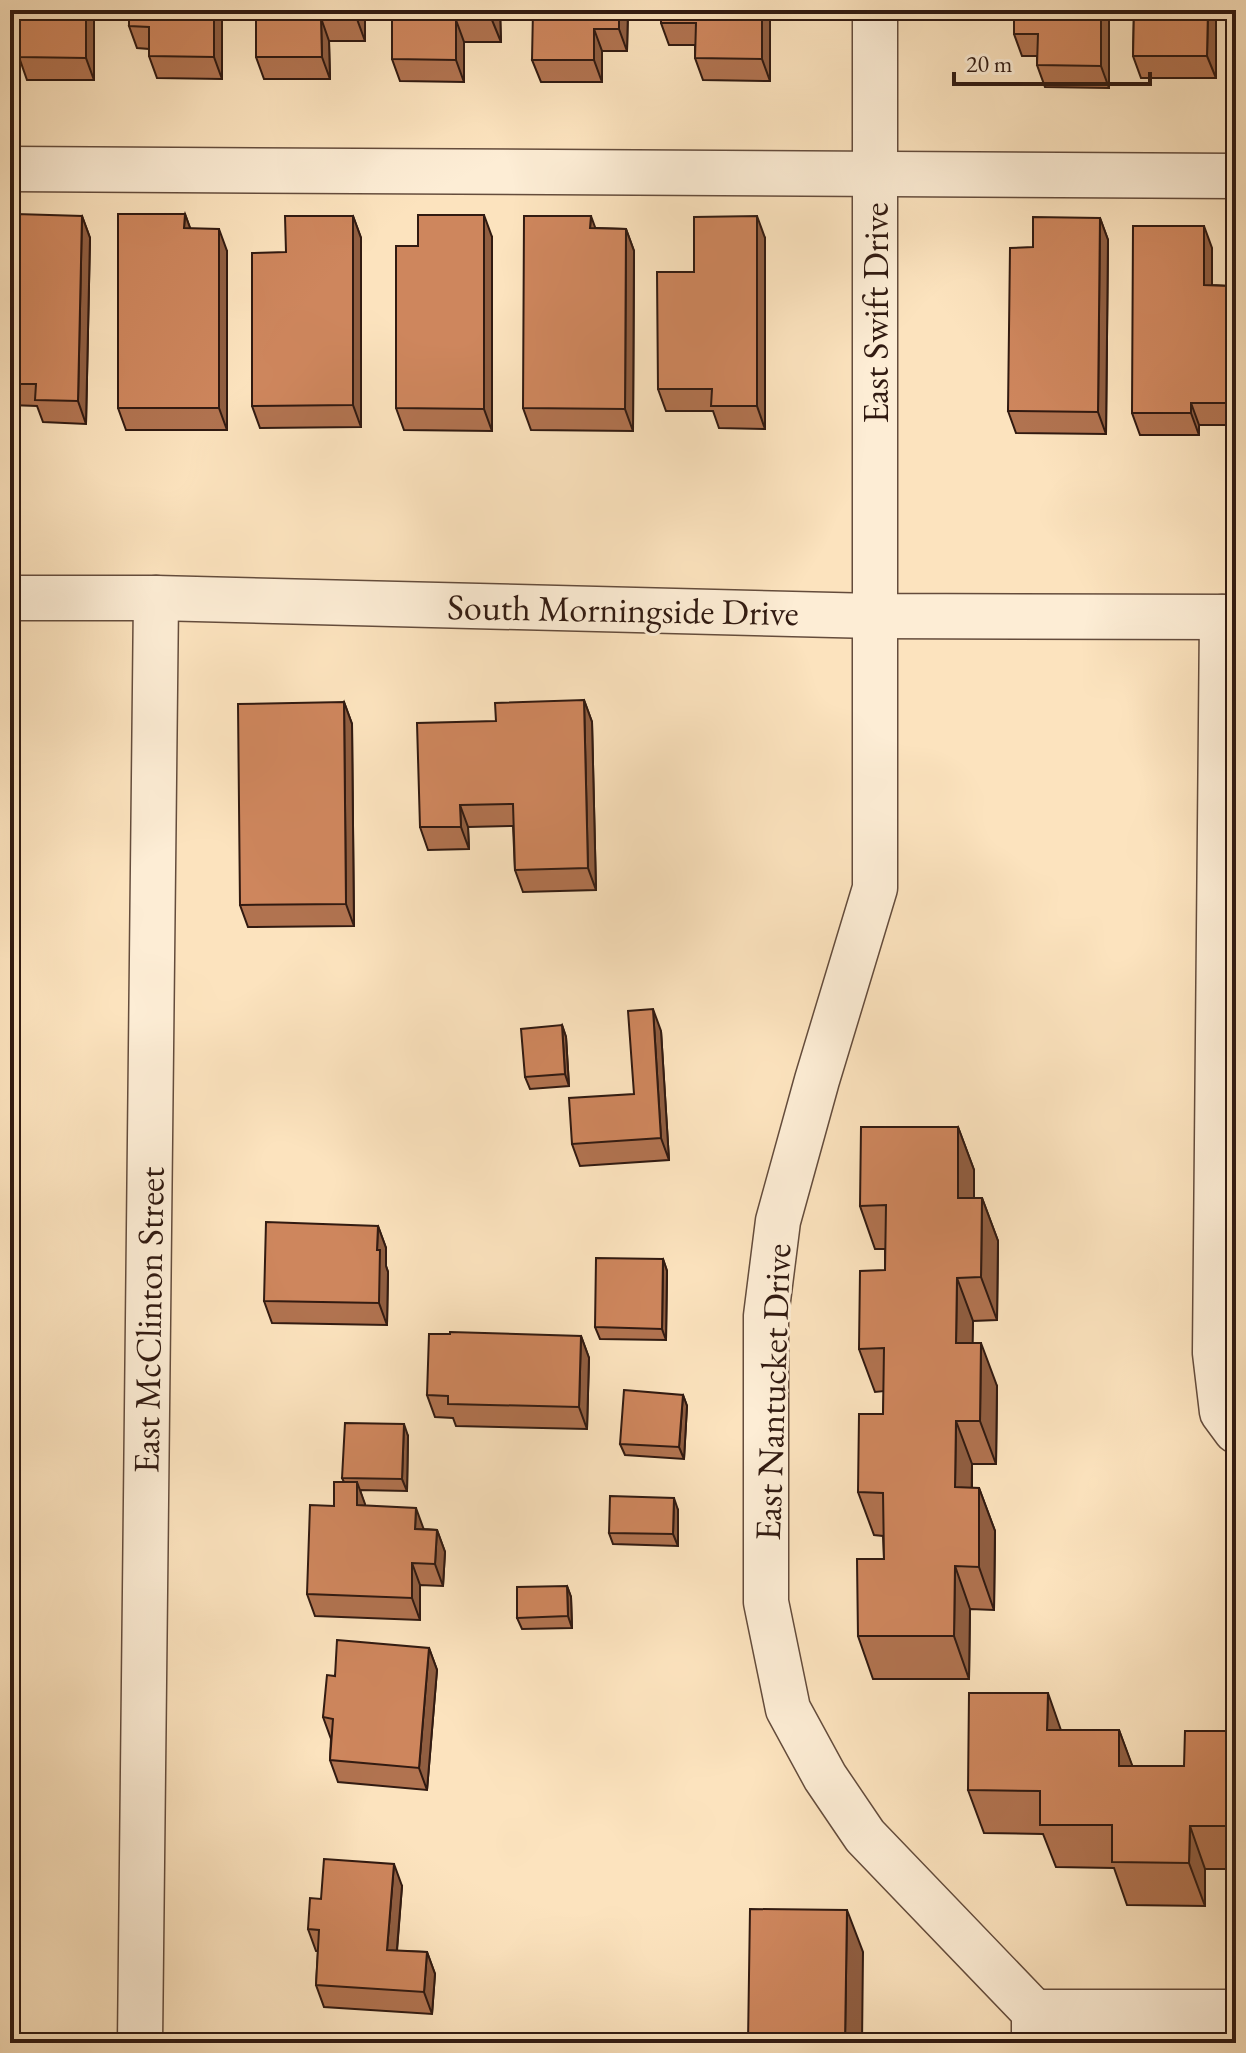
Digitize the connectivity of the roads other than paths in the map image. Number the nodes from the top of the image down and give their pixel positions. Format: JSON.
{"nodes":[{"id":1,"x":875,"y":10,"type":"edge"},
{"id":2,"x":10,"y":169,"type":"edge"},
{"id":3,"x":875,"y":174,"type":"junction"},
{"id":4,"x":1236,"y":176,"type":"edge"},
{"id":5,"x":10,"y":598,"type":"edge"},
{"id":6,"x":156,"y":598,"type":"junction"},
{"id":7,"x":874,"y":616,"type":"junction"},
{"id":8,"x":1229,"y":617,"type":"edge"},
{"id":9,"x":1236,"y":1431,"type":"edge"},
{"id":10,"x":1236,"y":2012,"type":"edge"},
{"id":11,"x":1034,"y":2027,"type":"edge"},
{"id":12,"x":140,"y":2043,"type":"edge"}],
"edges":[{"from":1,"to":3,"type":"street","name":"East Swift Drive"},
{"from":2,"to":3,"type":"street"},
{"from":3,"to":4,"type":"street"},
{"from":3,"to":7,"type":"street","name":"East Swift Drive"},
{"from":5,"to":6,"type":"street","name":"South Morningside Drive"},
{"from":6,"to":7,"type":"street","name":"South Morningside Drive"},
{"from":6,"to":12,"type":"street","name":"East McClinton Street"},
{"from":7,"to":8,"type":"street","name":"South Morningside Drive"},
{"from":7,"to":11,"type":"street","name":"East Nantucket Drive"},
{"from":8,"to":9,"type":"street"},
{"from":10,"to":11,"type":"street"}]}
